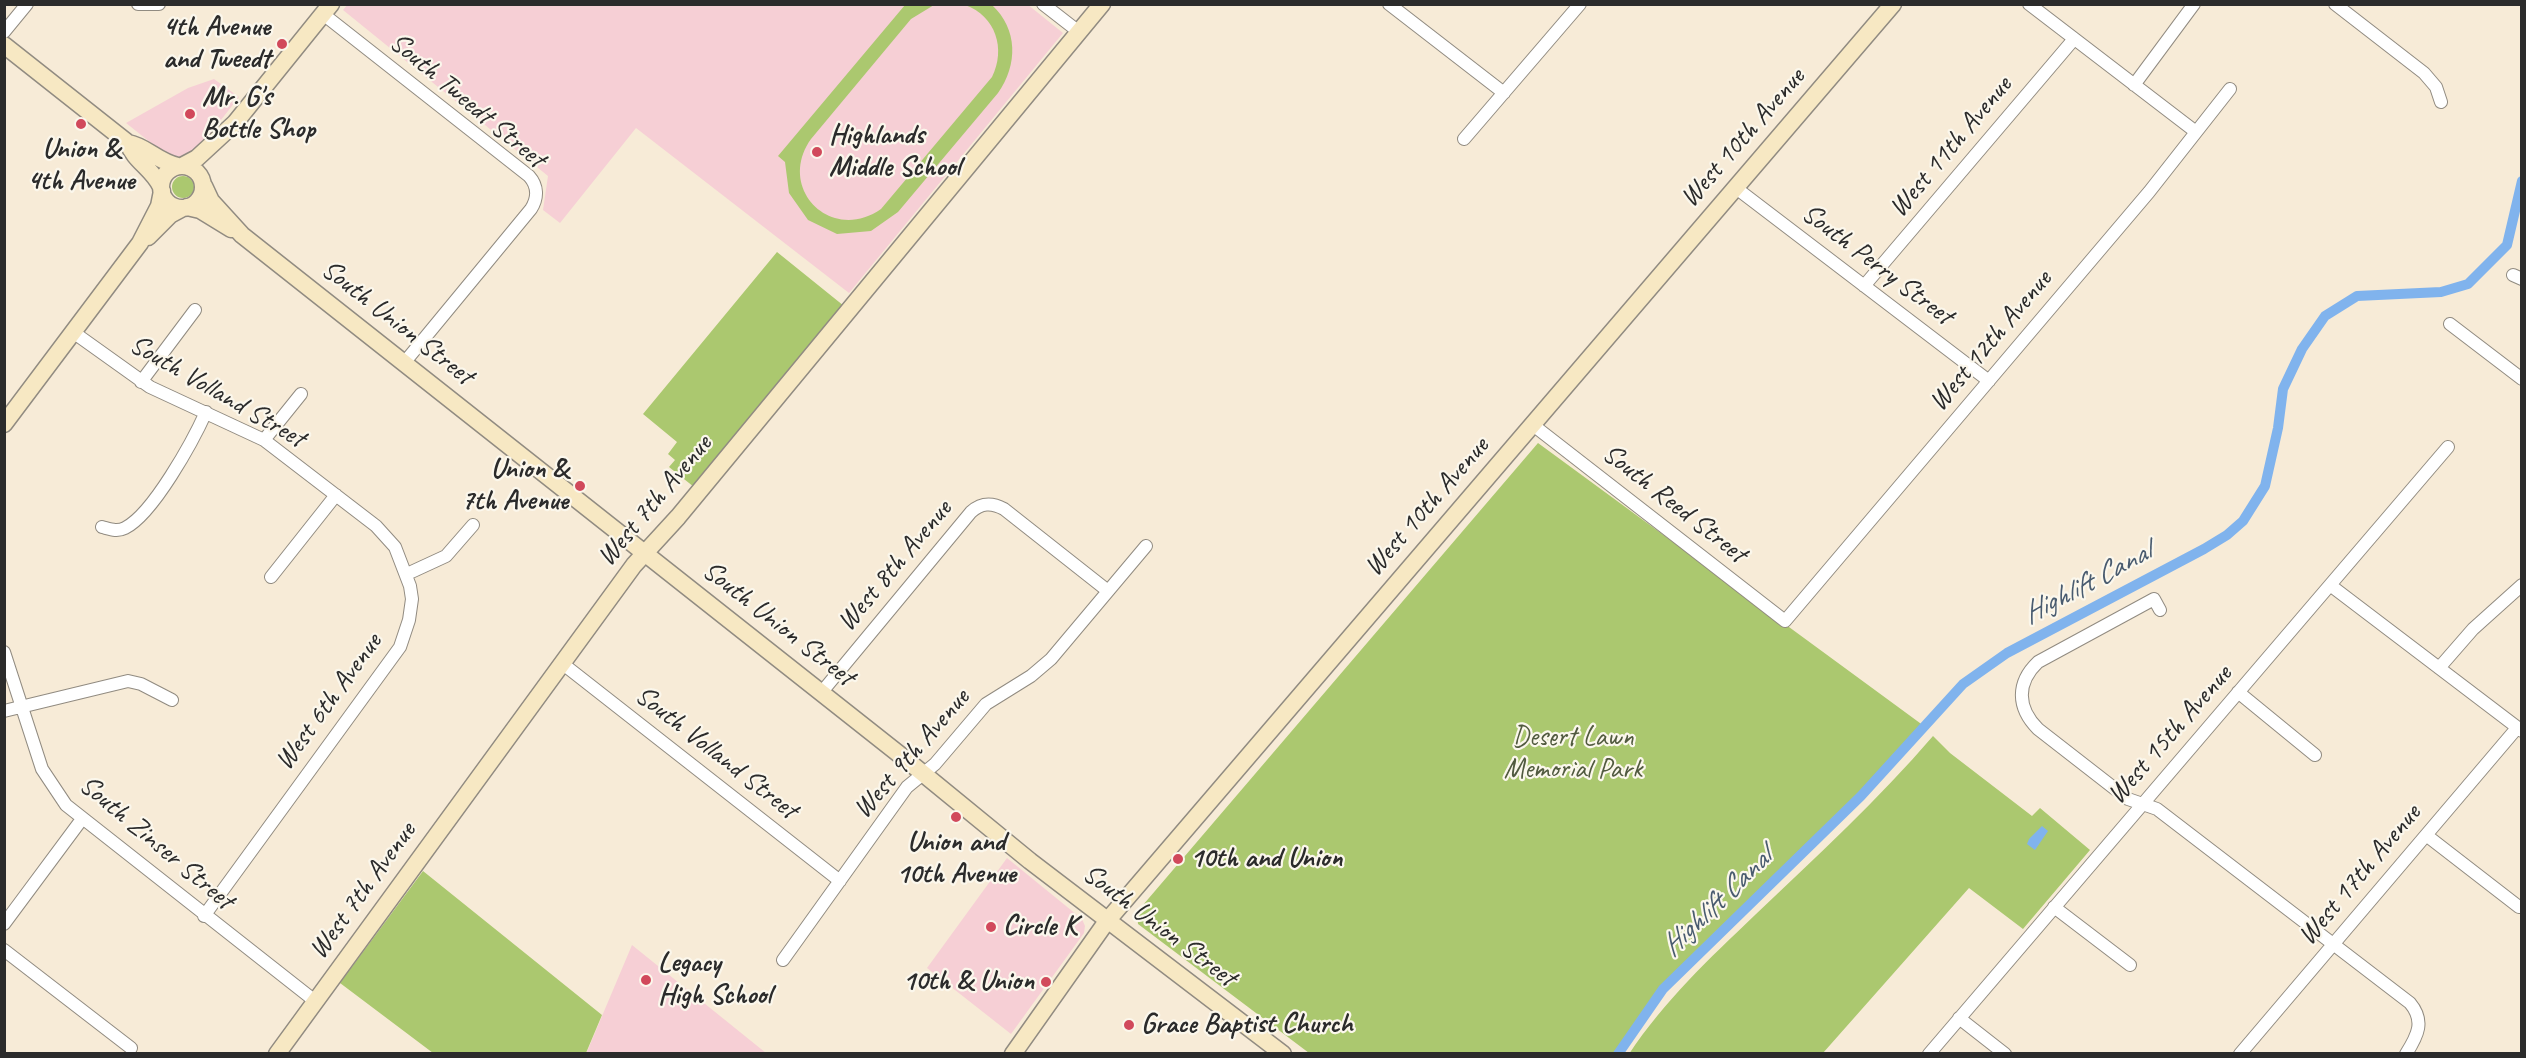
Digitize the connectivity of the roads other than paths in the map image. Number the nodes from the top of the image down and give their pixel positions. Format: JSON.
{"nodes":[{"id":1,"x":27,"y":4,"type":"edge"},
{"id":2,"x":138,"y":4,"type":"edge"},
{"id":3,"x":159,"y":4,"type":"edge"},
{"id":4,"x":1043,"y":4,"type":"edge"},
{"id":5,"x":1102,"y":4,"type":"edge"},
{"id":6,"x":1389,"y":4,"type":"edge"},
{"id":7,"x":1580,"y":4,"type":"edge"},
{"id":8,"x":1893,"y":4,"type":"edge"},
{"id":9,"x":2029,"y":4,"type":"edge"},
{"id":10,"x":2194,"y":4,"type":"edge"},
{"id":11,"x":2335,"y":4,"type":"edge"},
{"id":12,"x":327,"y":9,"type":"edge"},
{"id":13,"x":4,"y":32,"type":"edge"},
{"id":14,"x":1079,"y":32,"type":"junction"},
{"id":15,"x":2074,"y":39,"type":"junction"},
{"id":16,"x":4,"y":45,"type":"edge"},
{"id":17,"x":2134,"y":85,"type":"junction"},
{"id":18,"x":2230,"y":89,"type":"dead end"},
{"id":19,"x":1504,"y":93,"type":"junction"},
{"id":20,"x":2441,"y":102,"type":"dead end"},
{"id":21,"x":235,"y":123,"type":"junction"},
{"id":22,"x":2196,"y":132,"type":"junction"},
{"id":23,"x":1464,"y":140,"type":"dead end"},
{"id":24,"x":128,"y":143,"type":"junction"},
{"id":25,"x":180,"y":166,"type":"junction"},
{"id":26,"x":203,"y":184,"type":"junction"},
{"id":27,"x":1736,"y":188,"type":"junction"},
{"id":28,"x":162,"y":189,"type":"junction"},
{"id":29,"x":185,"y":208,"type":"junction"},
{"id":30,"x":242,"y":234,"type":"junction"},
{"id":31,"x":140,"y":243,"type":"junction"},
{"id":32,"x":1864,"y":285,"type":"junction"},
{"id":33,"x":195,"y":310,"type":"dead end"},
{"id":34,"x":2450,"y":324,"type":"dead end"},
{"id":35,"x":73,"y":332,"type":"junction"},
{"id":36,"x":404,"y":363,"type":"junction"},
{"id":37,"x":2522,"y":379,"type":"edge"},
{"id":38,"x":1989,"y":381,"type":"junction"},
{"id":39,"x":141,"y":382,"type":"junction"},
{"id":40,"x":301,"y":394,"type":"dead end"},
{"id":41,"x":206,"y":412,"type":"junction"},
{"id":42,"x":4,"y":424,"type":"edge"},
{"id":43,"x":1533,"y":425,"type":"junction"},
{"id":44,"x":264,"y":440,"type":"junction"},
{"id":45,"x":2448,"y":447,"type":"dead end"},
{"id":46,"x":336,"y":495,"type":"junction"},
{"id":47,"x":473,"y":525,"type":"dead end"},
{"id":48,"x":102,"y":527,"type":"dead end"},
{"id":49,"x":1146,"y":546,"type":"dead end"},
{"id":50,"x":644,"y":553,"type":"junction"},
{"id":51,"x":407,"y":574,"type":"junction"},
{"id":52,"x":271,"y":577,"type":"dead end"},
{"id":53,"x":2330,"y":585,"type":"junction"},
{"id":54,"x":2522,"y":585,"type":"edge"},
{"id":55,"x":1108,"y":591,"type":"junction"},
{"id":56,"x":2160,"y":610,"type":"dead end"},
{"id":57,"x":1785,"y":621,"type":"joint"},
{"id":58,"x":4,"y":652,"type":"edge"},
{"id":59,"x":563,"y":663,"type":"junction"},
{"id":60,"x":2439,"y":668,"type":"junction"},
{"id":61,"x":821,"y":693,"type":"junction"},
{"id":62,"x":2238,"y":693,"type":"junction"},
{"id":63,"x":172,"y":700,"type":"dead end"},
{"id":64,"x":22,"y":707,"type":"junction"},
{"id":65,"x":4,"y":711,"type":"edge"},
{"id":66,"x":2519,"y":730,"type":"edge"},
{"id":67,"x":2315,"y":755,"type":"dead end"},
{"id":68,"x":923,"y":774,"type":"junction"},
{"id":69,"x":2142,"y":804,"type":"junction"},
{"id":70,"x":81,"y":819,"type":"junction"},
{"id":71,"x":2426,"y":835,"type":"junction"},
{"id":72,"x":840,"y":881,"type":"junction"},
{"id":73,"x":2054,"y":907,"type":"junction"},
{"id":74,"x":2519,"y":908,"type":"dead end"},
{"id":75,"x":204,"y":916,"type":"junction"},
{"id":76,"x":1107,"y":921,"type":"junction"},
{"id":77,"x":4,"y":924,"type":"edge"},
{"id":78,"x":2333,"y":944,"type":"junction"},
{"id":79,"x":4,"y":950,"type":"edge"},
{"id":80,"x":783,"y":960,"type":"dead end"},
{"id":81,"x":2130,"y":965,"type":"dead end"},
{"id":82,"x":315,"y":1001,"type":"junction"},
{"id":83,"x":1959,"y":1018,"type":"junction"},
{"id":84,"x":130,"y":1048,"type":"dead end"},
{"id":85,"x":277,"y":1053,"type":"edge"},
{"id":86,"x":1013,"y":1053,"type":"edge"},
{"id":87,"x":1283,"y":1053,"type":"edge"},
{"id":88,"x":1929,"y":1053,"type":"edge"},
{"id":89,"x":2005,"y":1053,"type":"edge"},
{"id":90,"x":2240,"y":1053,"type":"edge"},
{"id":91,"x":2406,"y":1053,"type":"edge"}],
"edges":[{"from":1,"to":13,"type":"street"},
{"from":2,"to":3,"type":"street"},
{"from":4,"to":14,"type":"street"},
{"from":5,"to":14,"type":"main road","name":"West 7th Avenue"},
{"from":6,"to":19,"type":"street"},
{"from":7,"to":19,"type":"street"},
{"from":8,"to":27,"type":"main road","name":"West 10th Avenue"},
{"from":9,"to":15,"type":"street"},
{"from":10,"to":17,"type":"street"},
{"from":11,"to":20,"type":"street"},
{"from":12,"to":21,"type":"main road"},
{"from":12,"to":36,"type":"street","name":"South Tweedt Street"},
{"from":14,"to":50,"type":"main road","name":"West 7th Avenue"},
{"from":15,"to":17,"type":"street"},
{"from":15,"to":32,"type":"street","name":"West 11th Avenue"},
{"from":16,"to":24,"type":"main road"},
{"from":17,"to":22,"type":"street"},
{"from":18,"to":22,"type":"street","name":"West 12th Avenue"},
{"from":19,"to":23,"type":"street"},
{"from":21,"to":25,"type":"main road"},
{"from":21,"to":26,"type":"main road"},
{"from":22,"to":38,"type":"street","name":"West 12th Avenue"},
{"from":24,"to":25,"type":"main road"},
{"from":24,"to":28,"type":"main road"},
{"from":25,"to":26,"type":"main road"},
{"from":25,"to":28,"type":"main road"},
{"from":26,"to":29,"type":"main road"},
{"from":26,"to":30,"type":"main road","name":"South Union Street"},
{"from":27,"to":32,"type":"street","name":"South Perry Street"},
{"from":27,"to":43,"type":"main road","name":"West 10th Avenue"},
{"from":28,"to":29,"type":"main road"},
{"from":28,"to":31,"type":"main road"},
{"from":29,"to":30,"type":"main road","name":"South Union Street"},
{"from":29,"to":31,"type":"main road"},
{"from":30,"to":36,"type":"main road","name":"South Union Street"},
{"from":31,"to":35,"type":"main road"},
{"from":32,"to":38,"type":"street","name":"South Perry Street"},
{"from":33,"to":39,"type":"street"},
{"from":34,"to":37,"type":"street"},
{"from":35,"to":39,"type":"street","name":"South Volland Street"},
{"from":35,"to":42,"type":"main road"},
{"from":36,"to":50,"type":"main road","name":"South Union Street"},
{"from":38,"to":57,"type":"street","name":"West 12th Avenue"},
{"from":39,"to":41,"type":"street","name":"South Volland Street"},
{"from":40,"to":44,"type":"street"},
{"from":41,"to":44,"type":"street","name":"South Volland Street"},
{"from":41,"to":48,"type":"street"},
{"from":43,"to":57,"type":"street","name":"South Reed Street"},
{"from":43,"to":76,"type":"main road","name":"West 10th Avenue"},
{"from":44,"to":46,"type":"street","name":"South Volland Street"},
{"from":45,"to":53,"type":"street","name":"West 15th Avenue"},
{"from":46,"to":51,"type":"street","name":"South Volland Street"},
{"from":46,"to":52,"type":"street"},
{"from":47,"to":51,"type":"street"},
{"from":49,"to":55,"type":"street","name":"West 9th Avenue"},
{"from":50,"to":59,"type":"main road","name":"West 7th Avenue"},
{"from":50,"to":61,"type":"main road","name":"South Union Street"},
{"from":51,"to":75,"type":"street","name":"West 6th Avenue"},
{"from":53,"to":60,"type":"street"},
{"from":53,"to":62,"type":"street","name":"West 15th Avenue"},
{"from":54,"to":60,"type":"street"},
{"from":55,"to":61,"type":"street","name":"West 8th Avenue"},
{"from":55,"to":68,"type":"street","name":"West 9th Avenue"},
{"from":56,"to":69,"type":"street"},
{"from":58,"to":64,"type":"street","name":"South Zinser Street"},
{"from":59,"to":72,"type":"street","name":"South Volland Street"},
{"from":59,"to":82,"type":"main road","name":"West 7th Avenue"},
{"from":60,"to":66,"type":"street"},
{"from":61,"to":68,"type":"main road","name":"South Union Street"},
{"from":62,"to":67,"type":"street"},
{"from":62,"to":69,"type":"street","name":"West 15th Avenue"},
{"from":63,"to":64,"type":"street"},
{"from":64,"to":65,"type":"street"},
{"from":64,"to":70,"type":"street","name":"South Zinser Street"},
{"from":66,"to":71,"type":"street","name":"West 17th Avenue"},
{"from":68,"to":72,"type":"street","name":"West 9th Avenue"},
{"from":68,"to":76,"type":"main road","name":"South Union Street"},
{"from":69,"to":73,"type":"street","name":"West 15th Avenue"},
{"from":69,"to":78,"type":"street"},
{"from":70,"to":75,"type":"street","name":"South Zinser Street"},
{"from":70,"to":77,"type":"street"},
{"from":71,"to":74,"type":"street"},
{"from":71,"to":78,"type":"street","name":"West 17th Avenue"},
{"from":72,"to":80,"type":"street","name":"West 9th Avenue"},
{"from":73,"to":81,"type":"street"},
{"from":73,"to":83,"type":"street","name":"West 15th Avenue"},
{"from":75,"to":82,"type":"street","name":"South Zinser Street"},
{"from":76,"to":86,"type":"main road","name":"West 10th Avenue"},
{"from":76,"to":87,"type":"main road","name":"South Union Street"},
{"from":78,"to":90,"type":"street","name":"West 17th Avenue"},
{"from":78,"to":91,"type":"street"},
{"from":79,"to":84,"type":"street"},
{"from":82,"to":85,"type":"main road","name":"West 7th Avenue"},
{"from":83,"to":88,"type":"street","name":"West 15th Avenue"},
{"from":83,"to":89,"type":"street"}]}
